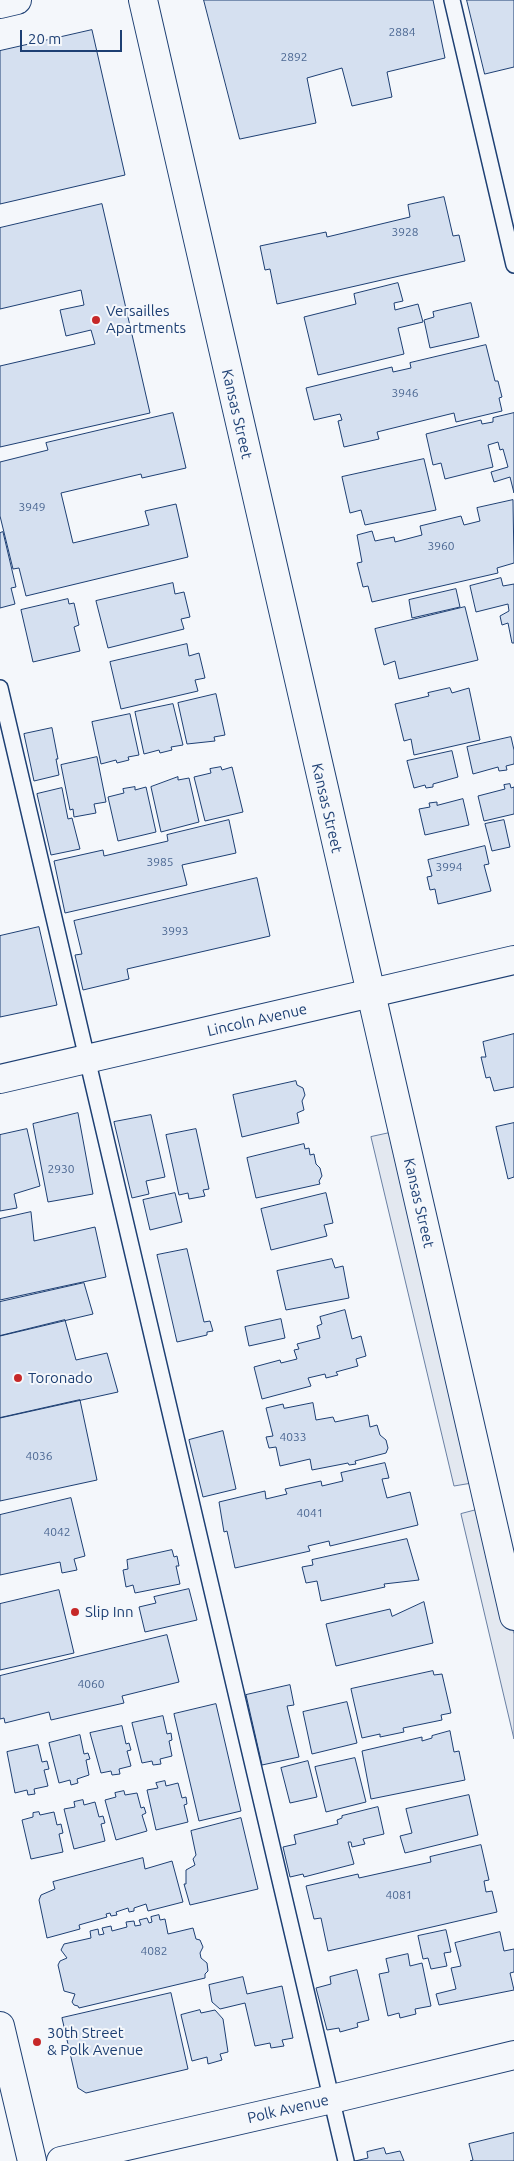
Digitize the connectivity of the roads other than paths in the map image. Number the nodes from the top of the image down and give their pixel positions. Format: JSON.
{"nodes":[{"id":1,"x":17,"y":0,"type":"edge"},
{"id":2,"x":143,"y":0,"type":"edge"},
{"id":3,"x":452,"y":0,"type":"edge"},
{"id":4,"x":0,"y":4,"type":"edge"},
{"id":5,"x":514,"y":265,"type":"edge"},
{"id":6,"x":0,"y":688,"type":"edge"},
{"id":7,"x":514,"y":960,"type":"edge"},
{"id":8,"x":371,"y":993,"type":"junction"},
{"id":9,"x":86,"y":1059,"type":"junction"},
{"id":10,"x":0,"y":1079,"type":"edge"},
{"id":11,"x":514,"y":1616,"type":"edge"},
{"id":12,"x":0,"y":2026,"type":"edge"},
{"id":13,"x":514,"y":2055,"type":"edge"},
{"id":14,"x":332,"y":2100,"type":"junction"},
{"id":15,"x":32,"y":2161,"type":"edge"},
{"id":16,"x":61,"y":2161,"type":"edge"},
{"id":17,"x":346,"y":2161,"type":"edge"}],
"edges":[{"from":1,"to":4,"type":"street"},
{"from":2,"to":8,"type":"street","name":"Kansas Street"},
{"from":3,"to":5,"type":"lane"},
{"from":6,"to":9,"type":"lane"},
{"from":7,"to":8,"type":"street","name":"Lincoln Avenue"},
{"from":8,"to":9,"type":"street","name":"Lincoln Avenue"},
{"from":8,"to":11,"type":"street","name":"Kansas Street"},
{"from":9,"to":10,"type":"street","name":"Lincoln Avenue"},
{"from":9,"to":14,"type":"lane"},
{"from":12,"to":15,"type":"street"},
{"from":13,"to":14,"type":"street","name":"Polk Avenue"},
{"from":14,"to":16,"type":"street","name":"Polk Avenue"},
{"from":14,"to":17,"type":"lane"}]}
